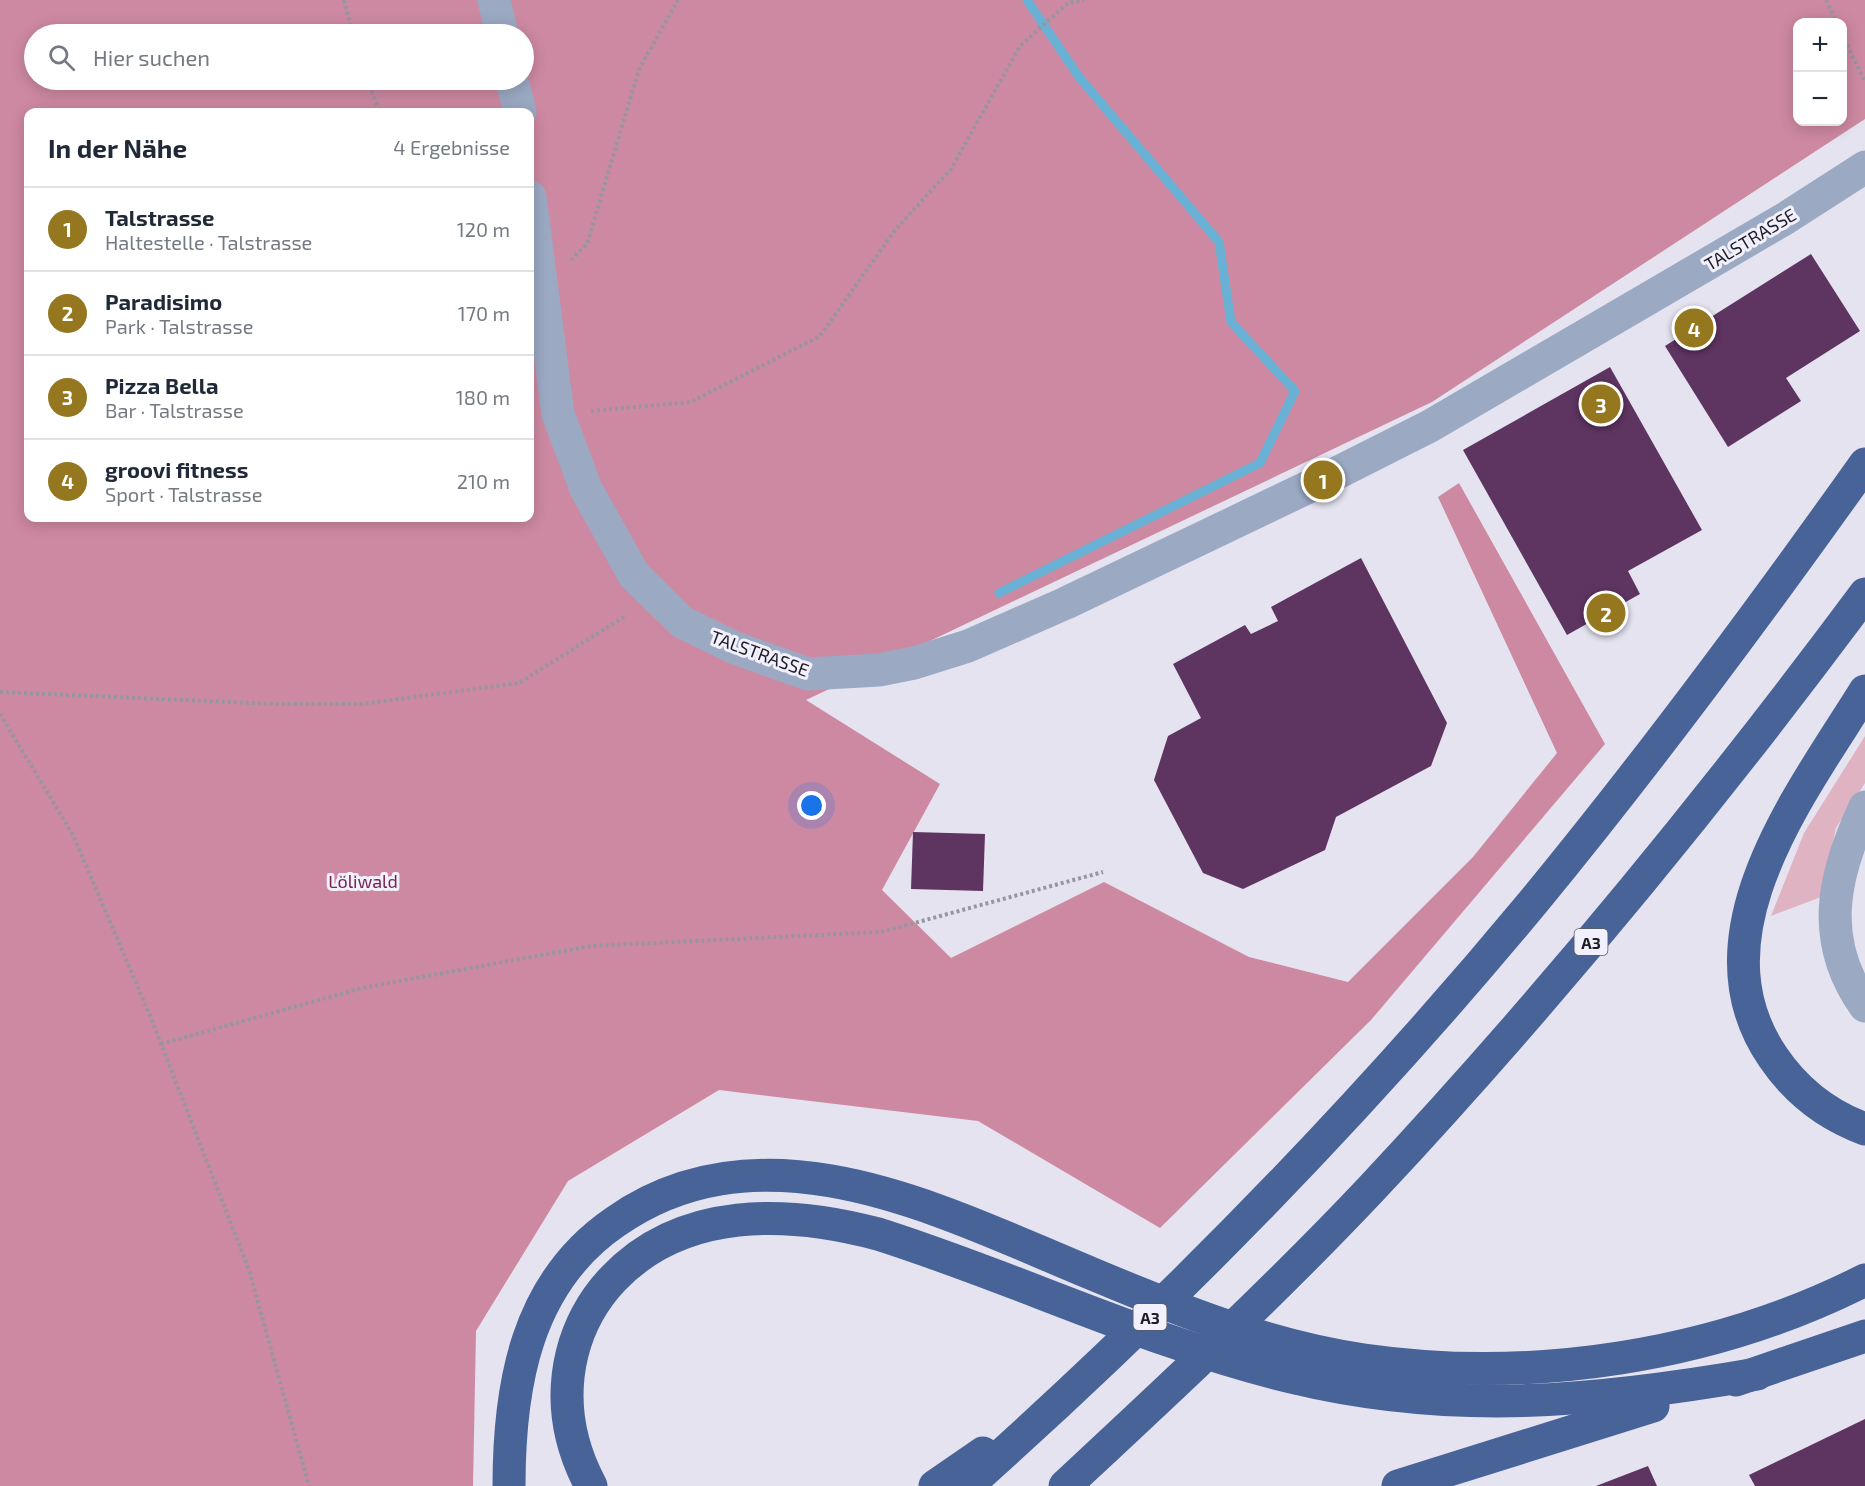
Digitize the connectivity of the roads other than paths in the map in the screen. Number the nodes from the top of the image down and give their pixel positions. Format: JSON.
{"nodes":[{"id":1,"x":494,"y":0,"type":"edge"},
{"id":2,"x":500,"y":24,"type":"edge"},
{"id":3,"x":514,"y":90,"type":"edge"},
{"id":4,"x":519,"y":108,"type":"edge"},
{"id":5,"x":1865,"y":167,"type":"edge"},
{"id":6,"x":534,"y":234,"type":"edge"},
{"id":7,"x":1865,"y":464,"type":"edge"},
{"id":8,"x":1865,"y":594,"type":"edge"},
{"id":9,"x":1865,"y":691,"type":"edge"},
{"id":10,"x":1865,"y":807,"type":"edge"},
{"id":11,"x":1865,"y":1006,"type":"edge"},
{"id":12,"x":1865,"y":1129,"type":"edge"},
{"id":13,"x":1865,"y":1280,"type":"edge"},
{"id":14,"x":1865,"y":1336,"type":"edge"},
{"id":15,"x":1757,"y":1374,"type":"junction"},
{"id":16,"x":1071,"y":1393,"type":"junction"},
{"id":17,"x":509,"y":1486,"type":"edge"},
{"id":18,"x":591,"y":1486,"type":"edge"},
{"id":19,"x":935,"y":1486,"type":"edge"},
{"id":20,"x":967,"y":1486,"type":"edge"},
{"id":21,"x":1065,"y":1486,"type":"edge"},
{"id":22,"x":1398,"y":1486,"type":"edge"}],
"edges":[{"from":1,"to":2,"type":"street"},
{"from":3,"to":4,"type":"street"},
{"from":5,"to":6,"type":"street","name":"TALSTRASSE"},
{"from":7,"to":16,"type":"highway","number":"A3"},
{"from":8,"to":21,"type":"highway","number":"A3"},
{"from":9,"to":12,"type":"highway"},
{"from":10,"to":11,"type":"street"},
{"from":13,"to":17,"type":"highway"},
{"from":14,"to":15,"type":"highway"},
{"from":15,"to":18,"type":"highway"},
{"from":15,"to":22,"type":"highway"},
{"from":16,"to":19,"type":"highway"},
{"from":16,"to":20,"type":"highway","number":"A3"}]}
